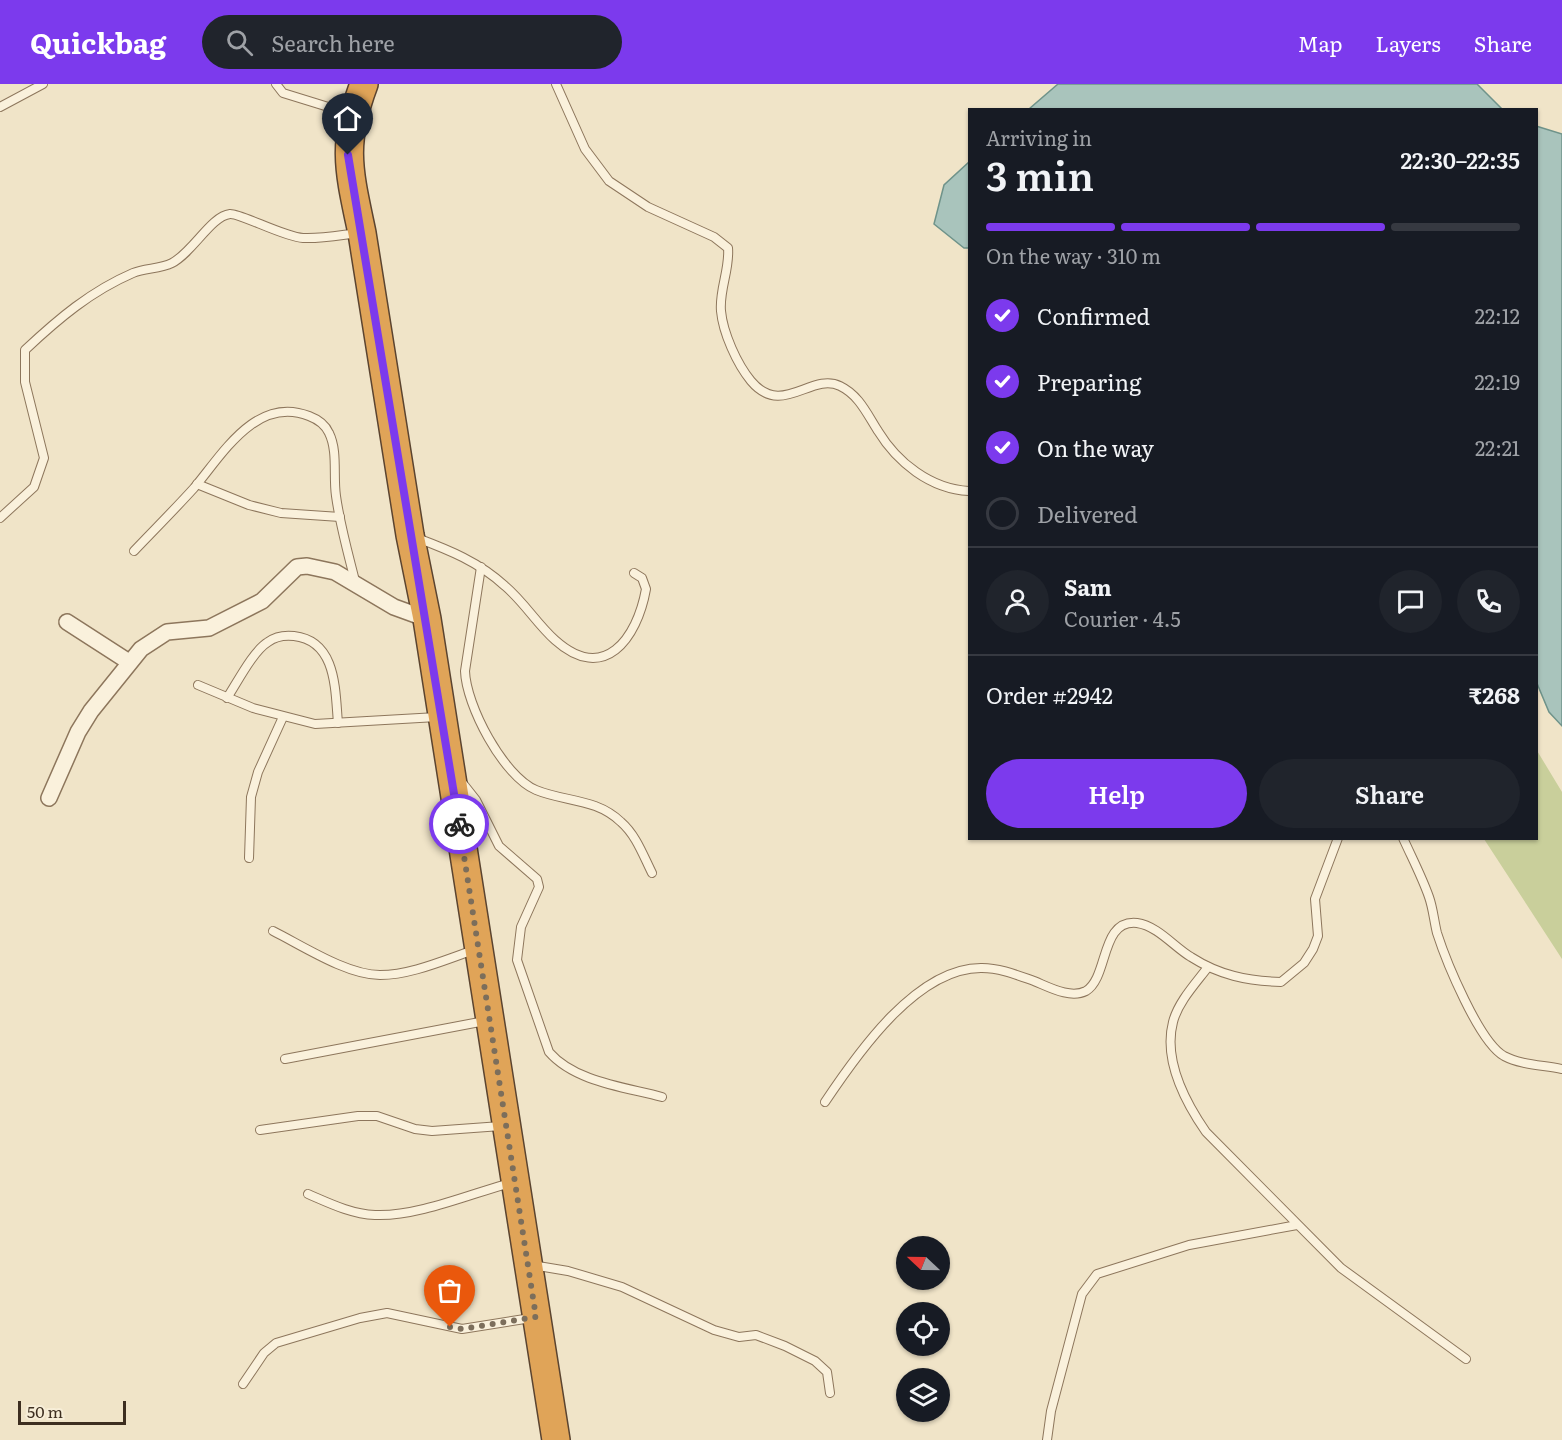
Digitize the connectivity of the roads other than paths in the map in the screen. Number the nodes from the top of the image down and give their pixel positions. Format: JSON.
{"nodes":[{"id":1,"x":43,"y":84,"type":"edge"},
{"id":2,"x":276,"y":84,"type":"edge"},
{"id":3,"x":364,"y":84,"type":"edge"},
{"id":4,"x":556,"y":84,"type":"edge"},
{"id":5,"x":0,"y":107,"type":"edge"},
{"id":6,"x":352,"y":115,"type":"junction"},
{"id":7,"x":363,"y":232,"type":"junction"},
{"id":8,"x":197,"y":484,"type":"junction"},
{"id":9,"x":968,"y":490,"type":"edge"},
{"id":10,"x":340,"y":517,"type":"junction"},
{"id":11,"x":0,"y":518,"type":"edge"},
{"id":12,"x":410,"y":536,"type":"junction"},
{"id":13,"x":134,"y":551,"type":"dead end"},
{"id":14,"x":481,"y":567,"type":"junction"},
{"id":15,"x":634,"y":573,"type":"dead end"},
{"id":16,"x":355,"y":581,"type":"junction"},
{"id":17,"x":426,"y":619,"type":"junction"},
{"id":18,"x":67,"y":622,"type":"dead end"},
{"id":19,"x":129,"y":662,"type":"junction"},
{"id":20,"x":198,"y":685,"type":"dead end"},
{"id":21,"x":227,"y":698,"type":"junction"},
{"id":22,"x":283,"y":717,"type":"junction"},
{"id":23,"x":441,"y":717,"type":"junction"},
{"id":24,"x":338,"y":723,"type":"junction"},
{"id":25,"x":448,"y":767,"type":"junction"},
{"id":26,"x":49,"y":798,"type":"dead end"},
{"id":27,"x":1337,"y":840,"type":"edge"},
{"id":28,"x":1404,"y":840,"type":"edge"},
{"id":29,"x":249,"y":858,"type":"dead end"},
{"id":30,"x":652,"y":873,"type":"dead end"},
{"id":31,"x":273,"y":931,"type":"dead end"},
{"id":32,"x":478,"y":949,"type":"junction"},
{"id":33,"x":1208,"y":967,"type":"junction"},
{"id":34,"x":490,"y":1020,"type":"junction"},
{"id":35,"x":285,"y":1059,"type":"dead end"},
{"id":36,"x":1562,"y":1069,"type":"edge"},
{"id":37,"x":662,"y":1097,"type":"dead end"},
{"id":38,"x":825,"y":1102,"type":"dead end"},
{"id":39,"x":506,"y":1126,"type":"junction"},
{"id":40,"x":260,"y":1130,"type":"dead end"},
{"id":41,"x":514,"y":1181,"type":"junction"},
{"id":42,"x":308,"y":1194,"type":"dead end"},
{"id":43,"x":1297,"y":1226,"type":"junction"},
{"id":44,"x":528,"y":1264,"type":"junction"},
{"id":45,"x":536,"y":1317,"type":"junction"},
{"id":46,"x":1466,"y":1359,"type":"dead end"},
{"id":47,"x":243,"y":1384,"type":"dead end"},
{"id":48,"x":830,"y":1393,"type":"dead end"},
{"id":49,"x":556,"y":1440,"type":"edge"},
{"id":50,"x":1047,"y":1440,"type":"edge"}],
"edges":[{"from":1,"to":5,"type":"lane"},
{"from":2,"to":6,"type":"lane"},
{"from":3,"to":6,"type":"highway"},
{"from":4,"to":9,"type":"lane"},
{"from":6,"to":7,"type":"highway"},
{"from":7,"to":11,"type":"lane"},
{"from":7,"to":12,"type":"highway"},
{"from":8,"to":10,"type":"lane"},
{"from":8,"to":10,"type":"lane"},
{"from":8,"to":13,"type":"lane"},
{"from":10,"to":16,"type":"lane"},
{"from":12,"to":14,"type":"lane"},
{"from":12,"to":17,"type":"highway"},
{"from":14,"to":15,"type":"lane"},
{"from":14,"to":30,"type":"lane"},
{"from":16,"to":17,"type":"street"},
{"from":16,"to":19,"type":"street"},
{"from":17,"to":23,"type":"highway"},
{"from":18,"to":19,"type":"street"},
{"from":19,"to":26,"type":"street"},
{"from":20,"to":21,"type":"lane"},
{"from":21,"to":22,"type":"lane"},
{"from":21,"to":24,"type":"lane"},
{"from":22,"to":24,"type":"lane"},
{"from":22,"to":29,"type":"lane"},
{"from":23,"to":24,"type":"lane"},
{"from":23,"to":25,"type":"highway"},
{"from":25,"to":32,"type":"highway"},
{"from":25,"to":37,"type":"lane"},
{"from":27,"to":33,"type":"lane"},
{"from":28,"to":36,"type":"lane"},
{"from":31,"to":32,"type":"lane"},
{"from":32,"to":34,"type":"highway"},
{"from":33,"to":38,"type":"lane"},
{"from":33,"to":43,"type":"lane"},
{"from":34,"to":35,"type":"lane"},
{"from":34,"to":39,"type":"highway"},
{"from":39,"to":40,"type":"lane"},
{"from":39,"to":41,"type":"highway"},
{"from":41,"to":42,"type":"lane"},
{"from":41,"to":44,"type":"highway"},
{"from":43,"to":46,"type":"lane"},
{"from":43,"to":50,"type":"lane"},
{"from":44,"to":45,"type":"highway"},
{"from":44,"to":48,"type":"lane"},
{"from":45,"to":47,"type":"lane"},
{"from":45,"to":49,"type":"highway"}]}
